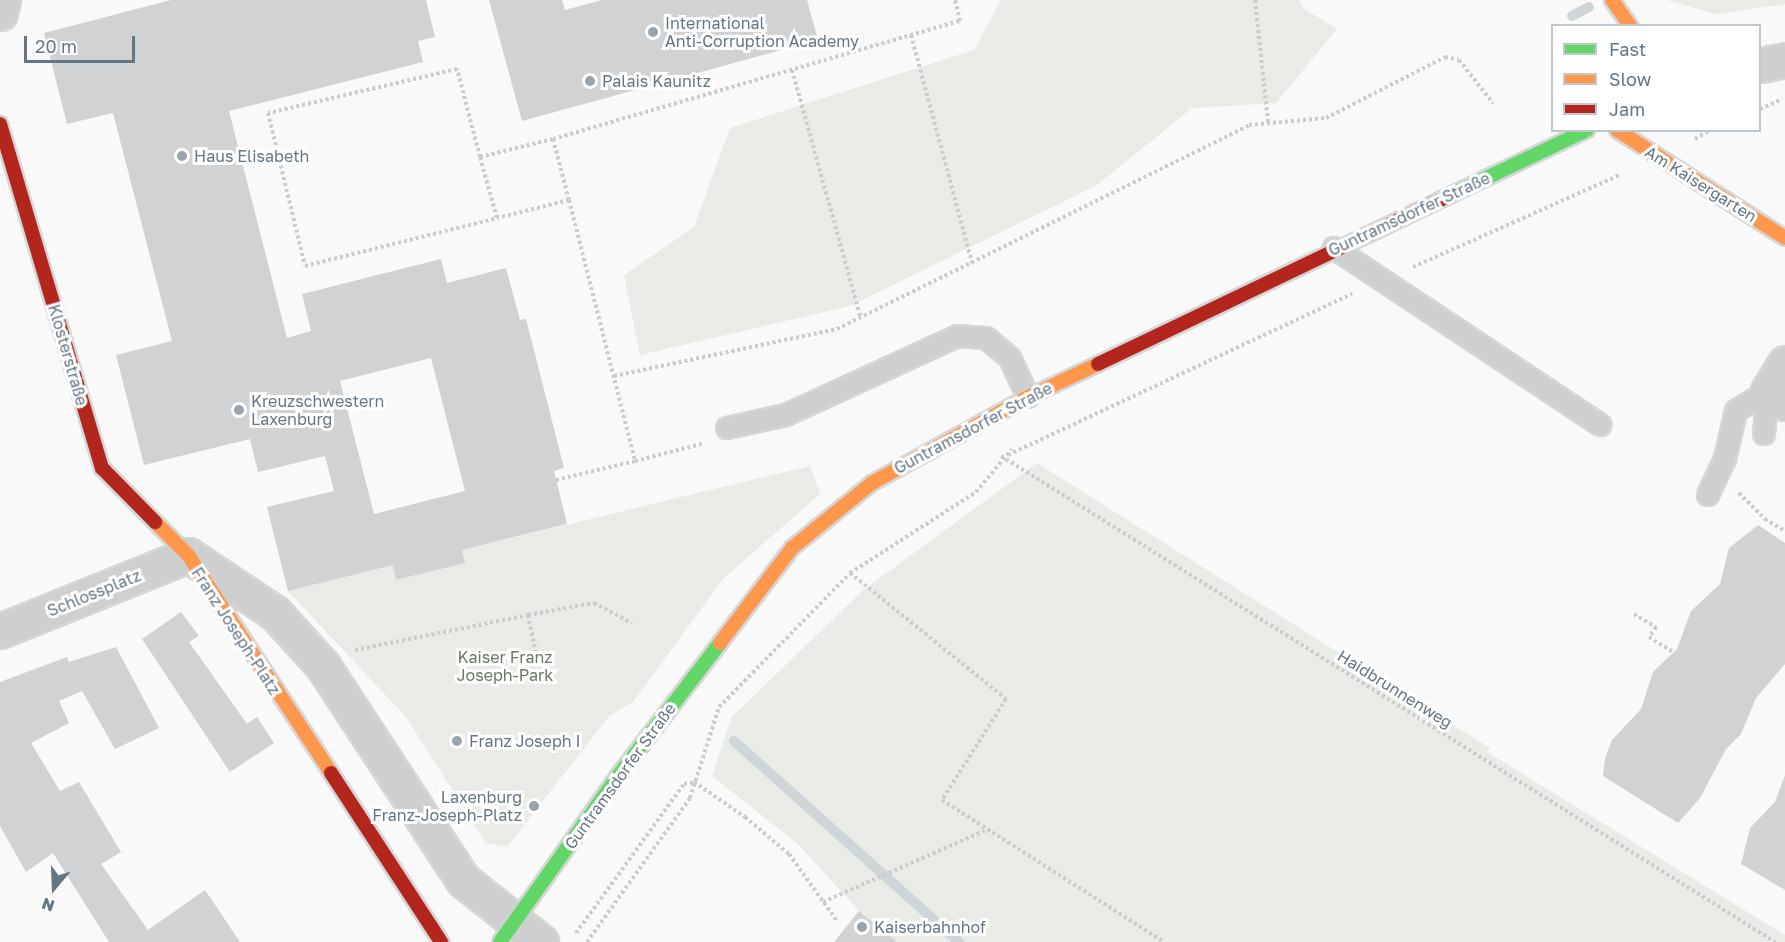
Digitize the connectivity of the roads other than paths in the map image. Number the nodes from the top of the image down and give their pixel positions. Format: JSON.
{"nodes":[{"id":1,"x":3,"y":0,"type":"edge"},
{"id":2,"x":1612,"y":0,"type":"edge"},
{"id":3,"x":0,"y":13,"type":"edge"},
{"id":4,"x":1629,"y":24,"type":"edge"},
{"id":5,"x":1785,"y":60,"type":"edge"},
{"id":6,"x":1761,"y":64,"type":"edge"},
{"id":7,"x":0,"y":124,"type":"edge"},
{"id":8,"x":1583,"y":132,"type":"edge"},
{"id":9,"x":1620,"y":132,"type":"edge"},
{"id":10,"x":1785,"y":238,"type":"edge"},
{"id":11,"x":1334,"y":248,"type":"junction"},
{"id":12,"x":1785,"y":363,"type":"edge"},
{"id":13,"x":1028,"y":397,"type":"junction"},
{"id":14,"x":1776,"y":397,"type":"edge"},
{"id":15,"x":1600,"y":425,"type":"dead end"},
{"id":16,"x":728,"y":428,"type":"road end"},
{"id":17,"x":1764,"y":434,"type":"dead end"},
{"id":18,"x":1708,"y":495,"type":"dead end"},
{"id":19,"x":188,"y":555,"type":"junction"},
{"id":20,"x":0,"y":631,"type":"edge"},
{"id":21,"x":508,"y":931,"type":"edge"},
{"id":22,"x":441,"y":942,"type":"edge"},
{"id":23,"x":541,"y":942,"type":"edge"}],
"edges":[{"from":1,"to":3,"type":"street"},
{"from":2,"to":4,"type":"main road"},
{"from":5,"to":6,"type":"street"},
{"from":7,"to":19,"type":"main road","name":"Klosterstraße"},
{"from":8,"to":11,"type":"main road","name":"Guntramsdorfer Straße"},
{"from":9,"to":10,"type":"main road","name":"Am Kaisergarten"},
{"from":11,"to":13,"type":"main road","name":"Guntramsdorfer Straße"},
{"from":11,"to":15,"type":"lane"},
{"from":12,"to":14,"type":"street"},
{"from":13,"to":16,"type":"lane"},
{"from":13,"to":21,"type":"main road","name":"Guntramsdorfer Straße"},
{"from":14,"to":17,"type":"lane"},
{"from":14,"to":18,"type":"lane"},
{"from":19,"to":20,"type":"street","name":"Schlossplatz"},
{"from":19,"to":21,"type":"street","name":"Franz Joseph-Platz"},
{"from":19,"to":22,"type":"main road","name":"Franz Joseph-Platz"},
{"from":21,"to":23,"type":"street","name":"Franz Joseph-Platz"}]}
